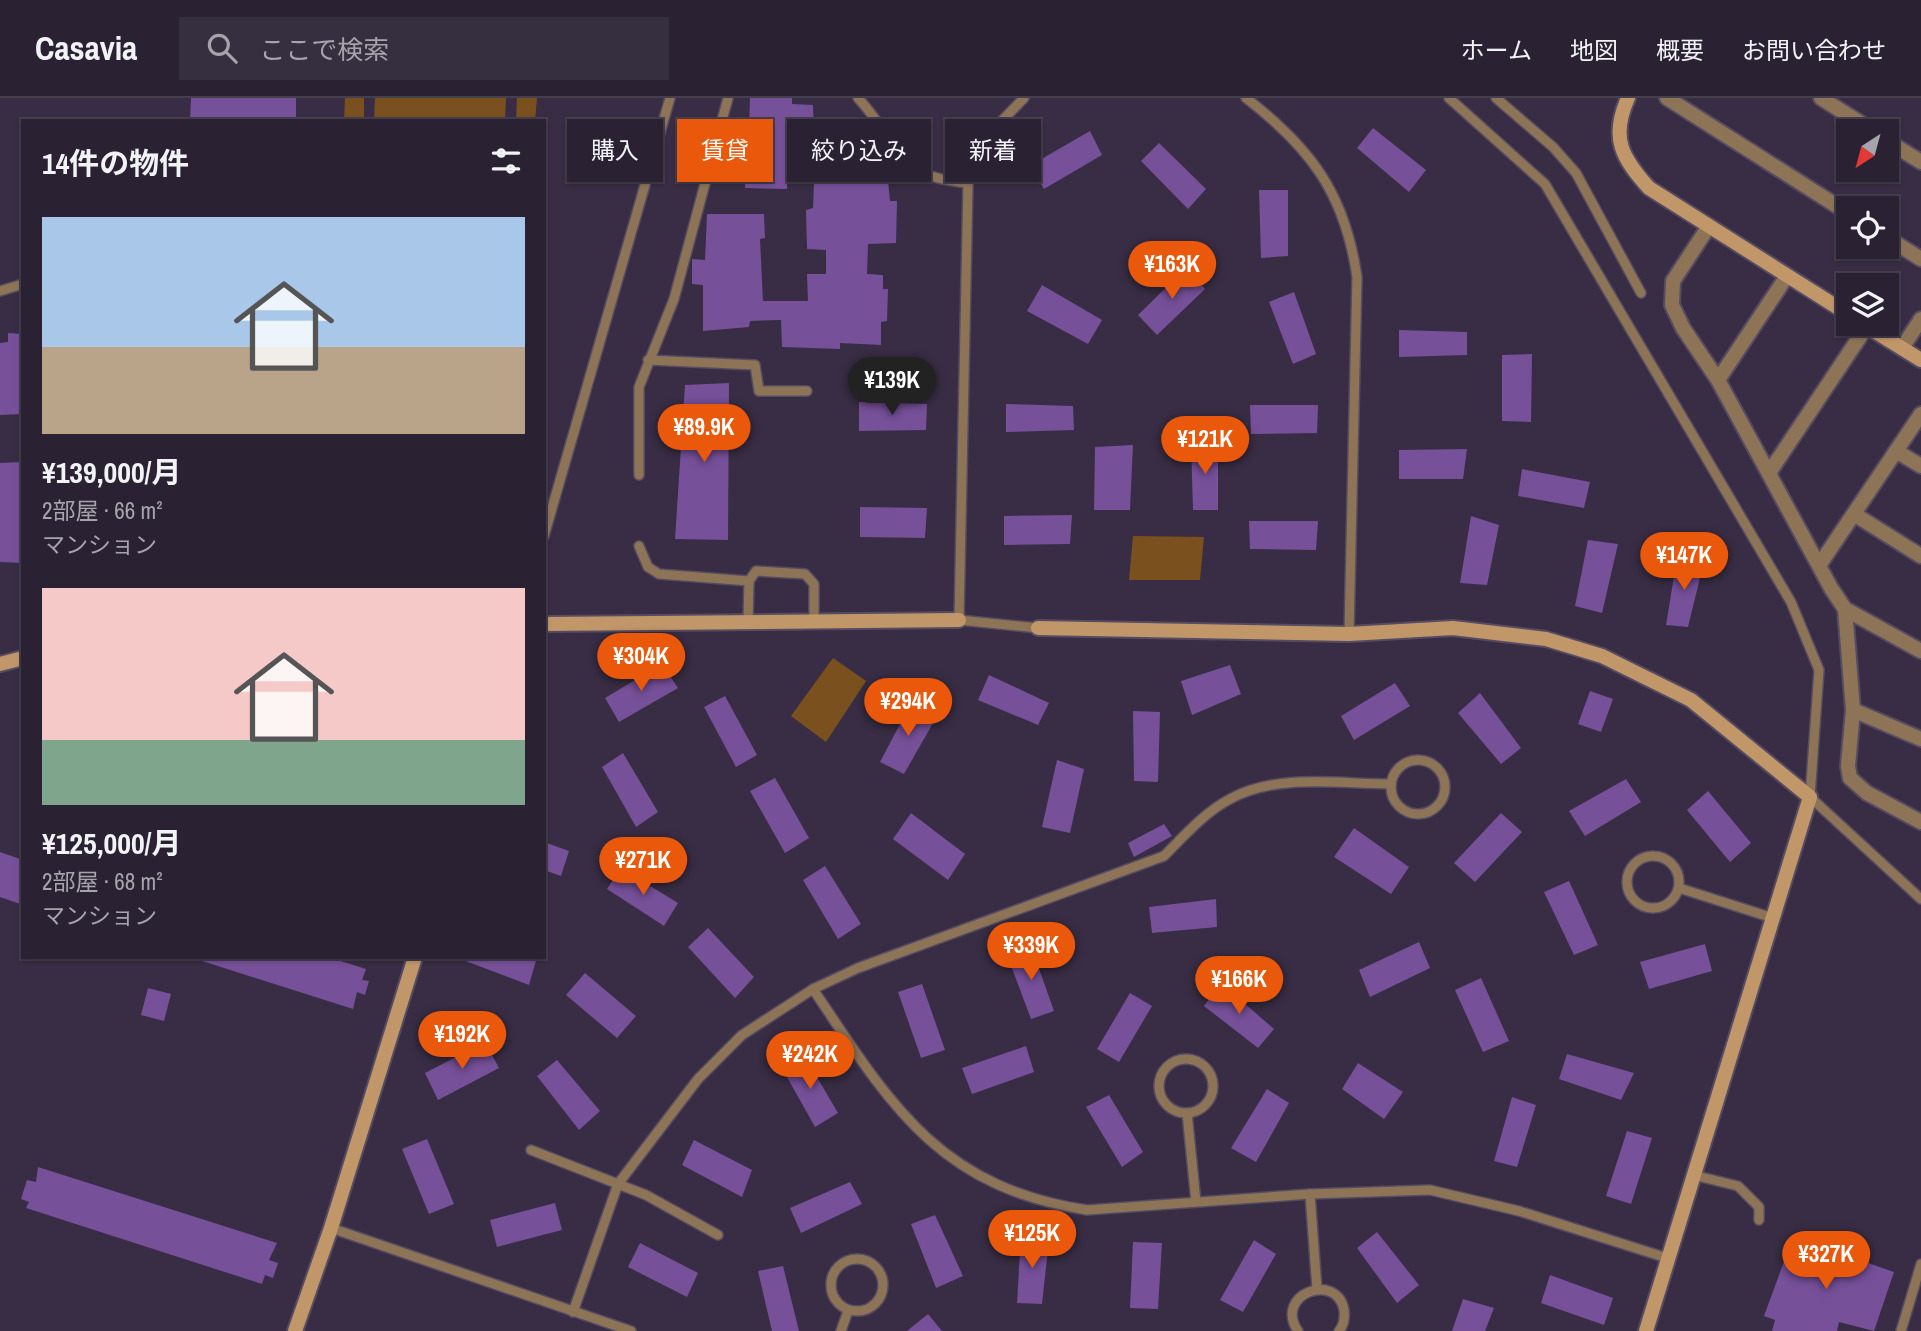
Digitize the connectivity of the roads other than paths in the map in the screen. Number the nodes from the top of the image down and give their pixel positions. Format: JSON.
{"nodes":[{"id":1,"x":670,"y":98,"type":"edge"},
{"id":2,"x":728,"y":98,"type":"edge"},
{"id":3,"x":858,"y":98,"type":"edge"},
{"id":4,"x":1024,"y":98,"type":"edge"},
{"id":5,"x":1246,"y":98,"type":"edge"},
{"id":6,"x":1449,"y":98,"type":"edge"},
{"id":7,"x":1496,"y":98,"type":"edge"},
{"id":8,"x":1628,"y":98,"type":"edge"},
{"id":9,"x":1667,"y":98,"type":"edge"},
{"id":10,"x":1821,"y":98,"type":"edge"},
{"id":11,"x":1854,"y":119,"type":"edge"},
{"id":12,"x":1899,"y":148,"type":"edge"},
{"id":13,"x":1921,"y":162,"type":"edge"},
{"id":14,"x":968,"y":183,"type":"junction"},
{"id":15,"x":1836,"y":205,"type":"edge"},
{"id":16,"x":1709,"y":226,"type":"junction"},
{"id":17,"x":1899,"y":245,"type":"edge"},
{"id":18,"x":1921,"y":259,"type":"edge"},
{"id":19,"x":1787,"y":276,"type":"junction"},
{"id":20,"x":21,"y":285,"type":"edge"},
{"id":21,"x":0,"y":291,"type":"edge"},
{"id":22,"x":1641,"y":293,"type":"dead end"},
{"id":23,"x":1836,"y":307,"type":"edge"},
{"id":24,"x":1921,"y":319,"type":"edge"},
{"id":25,"x":1858,"y":336,"type":"edge"},
{"id":26,"x":1883,"y":336,"type":"edge"},
{"id":27,"x":1902,"y":348,"type":"junction"},
{"id":28,"x":648,"y":360,"type":"junction"},
{"id":29,"x":1921,"y":360,"type":"edge"},
{"id":30,"x":1718,"y":380,"type":"junction"},
{"id":31,"x":807,"y":391,"type":"dead end"},
{"id":32,"x":1921,"y":414,"type":"edge"},
{"id":33,"x":1896,"y":451,"type":"junction"},
{"id":34,"x":1921,"y":466,"type":"edge"},
{"id":35,"x":1769,"y":473,"type":"junction"},
{"id":36,"x":639,"y":475,"type":"dead end"},
{"id":37,"x":1854,"y":514,"type":"junction"},
{"id":38,"x":546,"y":529,"type":"edge"},
{"id":39,"x":639,"y":546,"type":"dead end"},
{"id":40,"x":1921,"y":556,"type":"edge"},
{"id":41,"x":1820,"y":565,"type":"junction"},
{"id":42,"x":749,"y":581,"type":"junction"},
{"id":43,"x":1845,"y":609,"type":"junction"},
{"id":44,"x":959,"y":620,"type":"junction"},
{"id":45,"x":748,"y":622,"type":"junction"},
{"id":46,"x":814,"y":622,"type":"junction"},
{"id":47,"x":546,"y":624,"type":"edge"},
{"id":48,"x":1038,"y":628,"type":"joint"},
{"id":49,"x":1349,"y":634,"type":"junction"},
{"id":50,"x":1921,"y":652,"type":"edge"},
{"id":51,"x":21,"y":659,"type":"edge"},
{"id":52,"x":0,"y":664,"type":"edge"},
{"id":53,"x":1853,"y":710,"type":"junction"},
{"id":54,"x":1921,"y":739,"type":"edge"},
{"id":55,"x":1391,"y":783,"type":"junction"},
{"id":56,"x":1810,"y":797,"type":"junction"},
{"id":57,"x":1921,"y":822,"type":"edge"},
{"id":58,"x":1679,"y":888,"type":"junction"},
{"id":59,"x":1921,"y":900,"type":"edge"},
{"id":60,"x":1773,"y":918,"type":"junction"},
{"id":61,"x":414,"y":959,"type":"edge"},
{"id":62,"x":813,"y":989,"type":"junction"},
{"id":63,"x":1187,"y":1113,"type":"junction"},
{"id":64,"x":531,"y":1150,"type":"dead end"},
{"id":65,"x":1693,"y":1175,"type":"junction"},
{"id":66,"x":618,"y":1184,"type":"junction"},
{"id":67,"x":1310,"y":1194,"type":"junction"},
{"id":68,"x":1196,"y":1202,"type":"junction"},
{"id":69,"x":1759,"y":1220,"type":"dead end"},
{"id":70,"x":331,"y":1228,"type":"junction"},
{"id":71,"x":718,"y":1235,"type":"dead end"},
{"id":72,"x":1667,"y":1258,"type":"junction"},
{"id":73,"x":1921,"y":1264,"type":"edge"},
{"id":74,"x":1318,"y":1289,"type":"junction"},
{"id":75,"x":848,"y":1311,"type":"junction"},
{"id":76,"x":573,"y":1312,"type":"junction"},
{"id":77,"x":295,"y":1331,"type":"edge"},
{"id":78,"x":631,"y":1331,"type":"edge"},
{"id":79,"x":841,"y":1331,"type":"edge"},
{"id":80,"x":1298,"y":1331,"type":"edge"},
{"id":81,"x":1339,"y":1331,"type":"edge"},
{"id":82,"x":1646,"y":1331,"type":"edge"},
{"id":83,"x":1901,"y":1331,"type":"edge"}],
"edges":[{"from":1,"to":38,"type":"lane"},
{"from":2,"to":28,"type":"lane"},
{"from":3,"to":14,"type":"lane"},
{"from":4,"to":14,"type":"lane"},
{"from":5,"to":49,"type":"lane"},
{"from":6,"to":56,"type":"lane"},
{"from":7,"to":22,"type":"lane"},
{"from":8,"to":16,"type":"street"},
{"from":9,"to":15,"type":"street"},
{"from":10,"to":11,"type":"street"},
{"from":12,"to":13,"type":"street"},
{"from":14,"to":44,"type":"lane"},
{"from":16,"to":19,"type":"street"},
{"from":16,"to":30,"type":"street"},
{"from":17,"to":18,"type":"street"},
{"from":19,"to":23,"type":"street"},
{"from":19,"to":30,"type":"street"},
{"from":20,"to":21,"type":"lane"},
{"from":24,"to":27,"type":"street"},
{"from":25,"to":35,"type":"street"},
{"from":26,"to":27,"type":"street"},
{"from":27,"to":29,"type":"street"},
{"from":28,"to":31,"type":"lane"},
{"from":28,"to":36,"type":"lane"},
{"from":30,"to":35,"type":"street"},
{"from":32,"to":33,"type":"street"},
{"from":33,"to":34,"type":"street"},
{"from":33,"to":37,"type":"street"},
{"from":35,"to":41,"type":"street"},
{"from":37,"to":40,"type":"street"},
{"from":37,"to":41,"type":"street"},
{"from":39,"to":42,"type":"lane"},
{"from":41,"to":43,"type":"street"},
{"from":42,"to":45,"type":"lane"},
{"from":42,"to":46,"type":"lane"},
{"from":43,"to":50,"type":"street"},
{"from":43,"to":53,"type":"street"},
{"from":44,"to":46,"type":"street"},
{"from":44,"to":48,"type":"lane"},
{"from":45,"to":46,"type":"street"},
{"from":45,"to":47,"type":"street"},
{"from":48,"to":49,"type":"street"},
{"from":49,"to":56,"type":"street"},
{"from":51,"to":52,"type":"street"},
{"from":53,"to":54,"type":"street"},
{"from":53,"to":57,"type":"street"},
{"from":55,"to":55,"type":"lane"},
{"from":55,"to":62,"type":"lane"},
{"from":56,"to":59,"type":"lane"},
{"from":56,"to":60,"type":"street"},
{"from":58,"to":58,"type":"lane"},
{"from":58,"to":60,"type":"lane"},
{"from":60,"to":65,"type":"street"},
{"from":61,"to":70,"type":"street"},
{"from":62,"to":66,"type":"lane"},
{"from":62,"to":68,"type":"lane"},
{"from":63,"to":63,"type":"lane"},
{"from":63,"to":68,"type":"lane"},
{"from":64,"to":66,"type":"lane"},
{"from":65,"to":69,"type":"lane"},
{"from":65,"to":72,"type":"street"},
{"from":66,"to":71,"type":"lane"},
{"from":66,"to":76,"type":"lane"},
{"from":67,"to":68,"type":"lane"},
{"from":67,"to":72,"type":"lane"},
{"from":67,"to":74,"type":"lane"},
{"from":70,"to":76,"type":"lane"},
{"from":70,"to":77,"type":"street"},
{"from":72,"to":82,"type":"street"},
{"from":73,"to":83,"type":"lane"},
{"from":74,"to":80,"type":"lane"},
{"from":74,"to":81,"type":"lane"},
{"from":75,"to":75,"type":"lane"},
{"from":75,"to":79,"type":"lane"},
{"from":76,"to":78,"type":"lane"}]}
